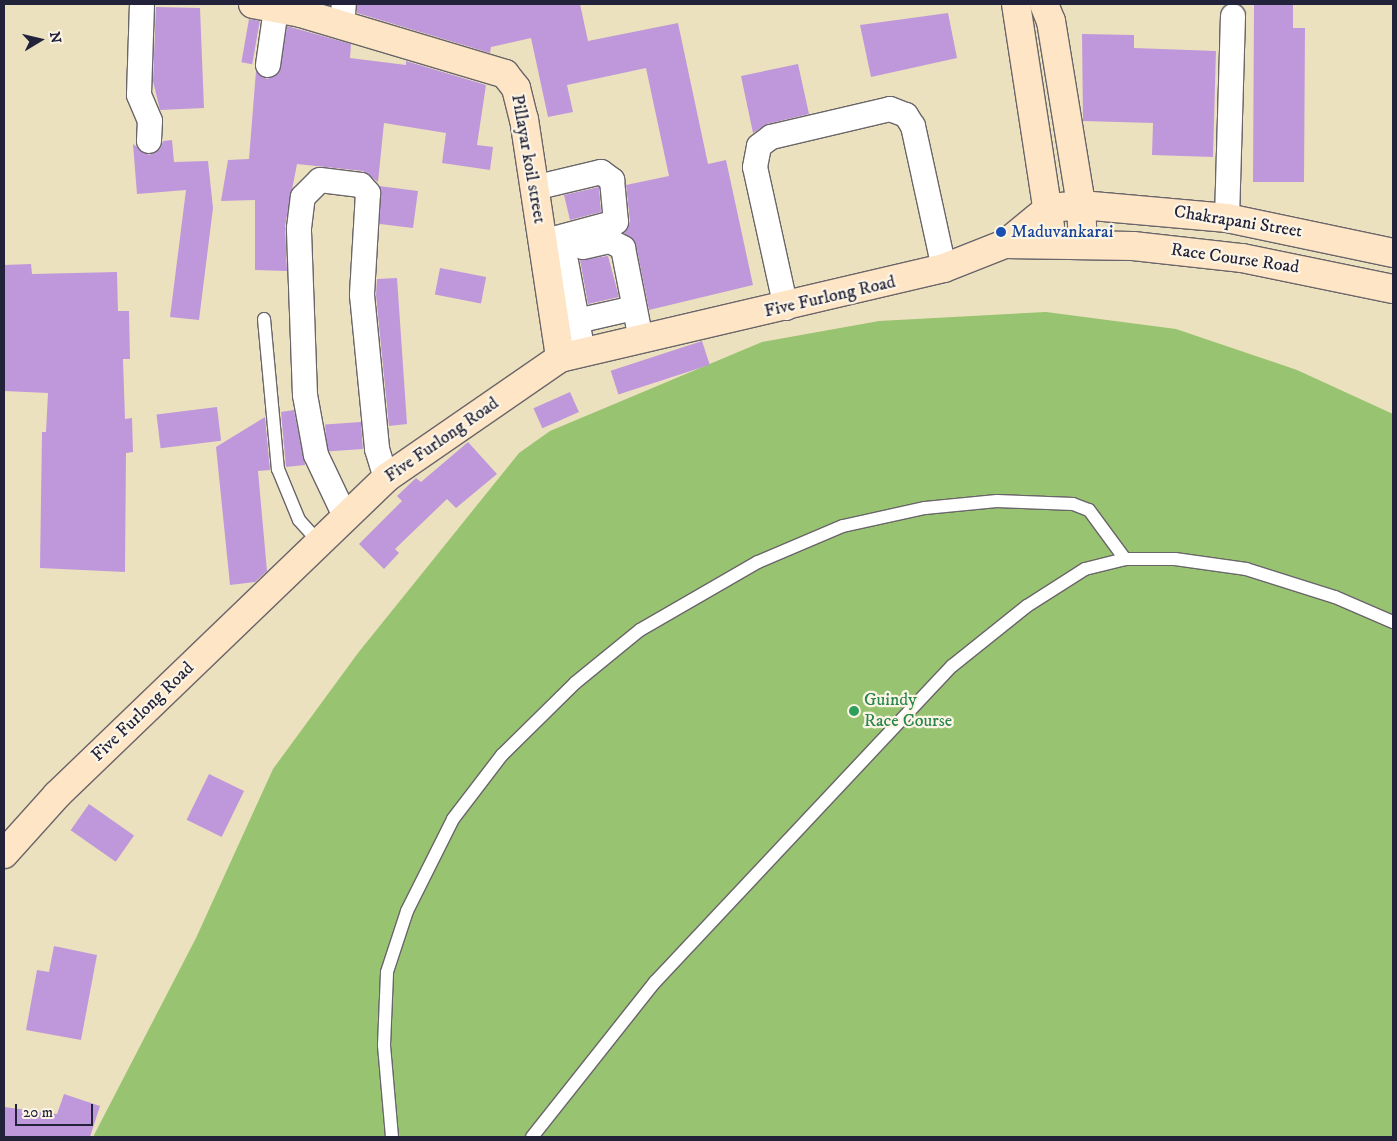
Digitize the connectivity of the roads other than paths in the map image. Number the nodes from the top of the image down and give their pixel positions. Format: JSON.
{"nodes":[{"id":1,"x":142,"y":4,"type":"edge"},
{"id":2,"x":1007,"y":4,"type":"edge"},
{"id":3,"x":1016,"y":4,"type":"edge"},
{"id":4,"x":264,"y":6,"type":"edge"},
{"id":5,"x":1047,"y":10,"type":"edge"},
{"id":6,"x":343,"y":14,"type":"edge"},
{"id":7,"x":1233,"y":16,"type":"dead end"},
{"id":8,"x":1016,"y":32,"type":"junction"},
{"id":9,"x":268,"y":65,"type":"dead end"},
{"id":10,"x":149,"y":141,"type":"dead end"},
{"id":11,"x":534,"y":188,"type":"junction"},
{"id":12,"x":1081,"y":204,"type":"junction"},
{"id":13,"x":1049,"y":208,"type":"junction"},
{"id":14,"x":1227,"y":218,"type":"junction"},
{"id":15,"x":1005,"y":244,"type":"junction"},
{"id":16,"x":1083,"y":245,"type":"junction"},
{"id":17,"x":1051,"y":248,"type":"junction"},
{"id":18,"x":550,"y":250,"type":"junction"},
{"id":19,"x":1393,"y":253,"type":"edge"},
{"id":20,"x":944,"y":268,"type":"junction"},
{"id":21,"x":1389,"y":288,"type":"edge"},
{"id":22,"x":634,"y":308,"type":"junction"},
{"id":23,"x":786,"y":308,"type":"junction"},
{"id":24,"x":264,"y":320,"type":"dead end"},
{"id":25,"x":577,"y":320,"type":"junction"},
{"id":26,"x":640,"y":340,"type":"junction"},
{"id":27,"x":571,"y":356,"type":"junction"},
{"id":28,"x":386,"y":478,"type":"junction"},
{"id":29,"x":345,"y":516,"type":"junction"},
{"id":30,"x":318,"y":541,"type":"junction"},
{"id":31,"x":1125,"y":559,"type":"junction"},
{"id":32,"x":1393,"y":622,"type":"edge"},
{"id":33,"x":4,"y":854,"type":"edge"},
{"id":34,"x":392,"y":1137,"type":"edge"},
{"id":35,"x":532,"y":1137,"type":"edge"}],
"edges":[{"from":1,"to":10,"type":"street"},
{"from":2,"to":8,"type":"main road"},
{"from":3,"to":8,"type":"main road"},
{"from":4,"to":6,"type":"main road","name":"Pillayar koil street"},
{"from":4,"to":9,"type":"street"},
{"from":5,"to":12,"type":"main road"},
{"from":6,"to":11,"type":"main road","name":"Pillayar koil street"},
{"from":7,"to":14,"type":"street"},
{"from":8,"to":13,"type":"main road"},
{"from":11,"to":18,"type":"main road","name":"Pillayar koil street"},
{"from":11,"to":18,"type":"street"},
{"from":12,"to":13,"type":"main road","name":"Chakrapani Street"},
{"from":12,"to":14,"type":"main road","name":"Chakrapani Street"},
{"from":12,"to":16,"type":"main road"},
{"from":13,"to":15,"type":"main road","name":"Five Furlong Road"},
{"from":13,"to":17,"type":"main road"},
{"from":14,"to":19,"type":"main road","name":"Chakrapani Street"},
{"from":15,"to":17,"type":"main road","name":"Five Furlong Road"},
{"from":15,"to":20,"type":"main road","name":"Five Furlong Road"},
{"from":16,"to":17,"type":"main road","name":"Five Furlong Road"},
{"from":16,"to":21,"type":"main road","name":"Race Course Road"},
{"from":18,"to":22,"type":"street"},
{"from":18,"to":25,"type":"street"},
{"from":18,"to":27,"type":"main road","name":"Pillayar koil street"},
{"from":20,"to":23,"type":"main road","name":"Five Furlong Road"},
{"from":20,"to":23,"type":"street"},
{"from":22,"to":25,"type":"street"},
{"from":22,"to":26,"type":"street"},
{"from":23,"to":26,"type":"main road","name":"Five Furlong Road"},
{"from":24,"to":30,"type":"lane"},
{"from":25,"to":27,"type":"street"},
{"from":26,"to":27,"type":"main road","name":"Five Furlong Road"},
{"from":27,"to":28,"type":"main road","name":"Five Furlong Road"},
{"from":28,"to":29,"type":"main road","name":"Five Furlong Road"},
{"from":28,"to":29,"type":"street"},
{"from":29,"to":30,"type":"main road","name":"Five Furlong Road"},
{"from":30,"to":33,"type":"main road","name":"Five Furlong Road"},
{"from":31,"to":32,"type":"lane"},
{"from":31,"to":34,"type":"lane"},
{"from":31,"to":35,"type":"lane"}]}
